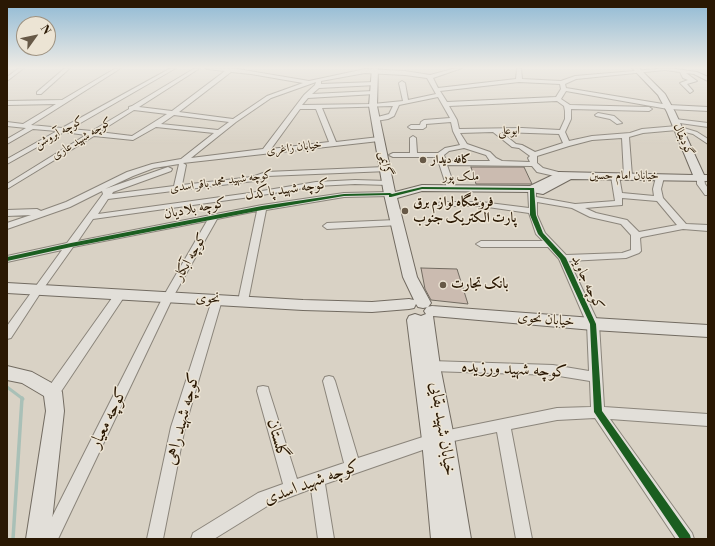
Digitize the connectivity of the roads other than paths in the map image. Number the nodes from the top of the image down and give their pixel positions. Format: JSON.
{"nodes":[{"id":1,"x":78,"y":93,"type":"edge"},
{"id":2,"x":129,"y":93,"type":"edge"},
{"id":3,"x":156,"y":93,"type":"edge"},
{"id":4,"x":199,"y":93,"type":"edge"},
{"id":5,"x":279,"y":93,"type":"edge"},
{"id":6,"x":308,"y":93,"type":"edge"},
{"id":7,"x":327,"y":93,"type":"edge"},
{"id":8,"x":374,"y":93,"type":"edge"},
{"id":9,"x":404,"y":93,"type":"edge"},
{"id":10,"x":433,"y":93,"type":"edge"},
{"id":11,"x":439,"y":93,"type":"edge"},
{"id":12,"x":560,"y":93,"type":"edge"},
{"id":13,"x":598,"y":93,"type":"edge"},
{"id":14,"x":660,"y":93,"type":"edge"},
{"id":15,"x":306,"y":96,"type":"junction"},
{"id":16,"x":558,"y":99,"type":"junction"},
{"id":17,"x":30,"y":102,"type":"junction"},
{"id":18,"x":64,"y":102,"type":"junction"},
{"id":19,"x":406,"y":102,"type":"junction"},
{"id":20,"x":698,"y":102,"type":"dead end"},
{"id":21,"x":7,"y":104,"type":"edge"},
{"id":22,"x":111,"y":104,"type":"junction"},
{"id":23,"x":397,"y":104,"type":"junction"},
{"id":24,"x":445,"y":104,"type":"junction"},
{"id":25,"x":708,"y":104,"type":"edge"},
{"id":26,"x":118,"y":105,"type":"dead end"},
{"id":27,"x":125,"y":106,"type":"dead end"},
{"id":28,"x":318,"y":106,"type":"junction"},
{"id":29,"x":373,"y":106,"type":"junction"},
{"id":30,"x":298,"y":107,"type":"junction"},
{"id":31,"x":132,"y":108,"type":"junction"},
{"id":32,"x":669,"y":108,"type":"junction"},
{"id":33,"x":13,"y":109,"type":"dead end"},
{"id":34,"x":708,"y":109,"type":"edge"},
{"id":35,"x":568,"y":110,"type":"junction"},
{"id":36,"x":174,"y":113,"type":"junction"},
{"id":37,"x":584,"y":114,"type":"dead end"},
{"id":38,"x":592,"y":115,"type":"dead end"},
{"id":39,"x":376,"y":119,"type":"junction"},
{"id":40,"x":454,"y":120,"type":"junction"},
{"id":41,"x":234,"y":121,"type":"junction"},
{"id":42,"x":618,"y":122,"type":"dead end"},
{"id":43,"x":7,"y":124,"type":"edge"},
{"id":44,"x":708,"y":124,"type":"edge"},
{"id":45,"x":155,"y":125,"type":"junction"},
{"id":46,"x":676,"y":125,"type":"junction"},
{"id":47,"x":24,"y":126,"type":"junction"},
{"id":48,"x":32,"y":127,"type":"junction"},
{"id":49,"x":411,"y":127,"type":"dead end"},
{"id":50,"x":62,"y":131,"type":"junction"},
{"id":51,"x":456,"y":131,"type":"junction"},
{"id":52,"x":495,"y":131,"type":"junction"},
{"id":53,"x":219,"y":132,"type":"junction"},
{"id":54,"x":562,"y":132,"type":"junction"},
{"id":55,"x":89,"y":134,"type":"junction"},
{"id":56,"x":625,"y":136,"type":"junction"},
{"id":57,"x":413,"y":138,"type":"dead end"},
{"id":58,"x":379,"y":139,"type":"junction"},
{"id":59,"x":7,"y":142,"type":"edge"},
{"id":60,"x":708,"y":142,"type":"edge"},
{"id":61,"x":332,"y":143,"type":"junction"},
{"id":62,"x":567,"y":144,"type":"junction"},
{"id":63,"x":464,"y":146,"type":"junction"},
{"id":64,"x":264,"y":152,"type":"junction"},
{"id":65,"x":393,"y":155,"type":"dead end"},
{"id":66,"x":414,"y":155,"type":"junction"},
{"id":67,"x":534,"y":155,"type":"junction"},
{"id":68,"x":441,"y":159,"type":"junction"},
{"id":69,"x":7,"y":162,"type":"edge"},
{"id":70,"x":183,"y":163,"type":"junction"},
{"id":71,"x":499,"y":163,"type":"junction"},
{"id":72,"x":537,"y":167,"type":"junction"},
{"id":73,"x":564,"y":175,"type":"junction"},
{"id":74,"x":616,"y":176,"type":"junction"},
{"id":75,"x":628,"y":176,"type":"junction"},
{"id":76,"x":660,"y":177,"type":"junction"},
{"id":77,"x":705,"y":180,"type":"edge"},
{"id":78,"x":389,"y":184,"type":"junction"},
{"id":79,"x":7,"y":187,"type":"edge"},
{"id":80,"x":178,"y":188,"type":"junction"},
{"id":81,"x":422,"y":188,"type":"junction"},
{"id":82,"x":451,"y":188,"type":"junction"},
{"id":83,"x":708,"y":193,"type":"edge"},
{"id":84,"x":108,"y":194,"type":"junction"},
{"id":85,"x":532,"y":194,"type":"junction"},
{"id":86,"x":618,"y":195,"type":"junction"},
{"id":87,"x":659,"y":199,"type":"junction"},
{"id":88,"x":441,"y":204,"type":"dead end"},
{"id":89,"x":67,"y":205,"type":"junction"},
{"id":90,"x":574,"y":206,"type":"junction"},
{"id":91,"x":262,"y":208,"type":"junction"},
{"id":92,"x":533,"y":211,"type":"junction"},
{"id":93,"x":46,"y":212,"type":"junction"},
{"id":94,"x":7,"y":213,"type":"edge"},
{"id":95,"x":91,"y":217,"type":"junction"},
{"id":96,"x":214,"y":217,"type":"junction"},
{"id":97,"x":396,"y":223,"type":"junction"},
{"id":98,"x":7,"y":226,"type":"edge"},
{"id":99,"x":327,"y":226,"type":"dead end"},
{"id":100,"x":683,"y":226,"type":"junction"},
{"id":101,"x":708,"y":228,"type":"edge"},
{"id":102,"x":638,"y":236,"type":"junction"},
{"id":103,"x":481,"y":244,"type":"dead end"},
{"id":104,"x":548,"y":244,"type":"junction"},
{"id":105,"x":71,"y":245,"type":"junction"},
{"id":106,"x":563,"y":258,"type":"junction"},
{"id":107,"x":7,"y":259,"type":"edge"},
{"id":108,"x":7,"y":288,"type":"edge"},
{"id":109,"x":37,"y":290,"type":"junction"},
{"id":110,"x":121,"y":294,"type":"junction"},
{"id":111,"x":168,"y":297,"type":"junction"},
{"id":112,"x":217,"y":300,"type":"junction"},
{"id":113,"x":243,"y":301,"type":"junction"},
{"id":114,"x":372,"y":307,"type":"joint"},
{"id":115,"x":418,"y":311,"type":"junction"},
{"id":116,"x":593,"y":324,"type":"junction"},
{"id":117,"x":708,"y":331,"type":"edge"},
{"id":118,"x":7,"y":336,"type":"edge"},
{"id":119,"x":431,"y":366,"type":"junction"},
{"id":120,"x":7,"y":372,"type":"edge"},
{"id":121,"x":596,"y":377,"type":"junction"},
{"id":122,"x":329,"y":381,"type":"dead end"},
{"id":123,"x":263,"y":391,"type":"dead end"},
{"id":124,"x":54,"y":392,"type":"junction"},
{"id":125,"x":598,"y":412,"type":"junction"},
{"id":126,"x":708,"y":420,"type":"edge"},
{"id":127,"x":503,"y":425,"type":"junction"},
{"id":128,"x":438,"y":439,"type":"junction"},
{"id":129,"x":353,"y":467,"type":"junction"},
{"id":130,"x":317,"y":480,"type":"junction"},
{"id":131,"x":292,"y":488,"type":"junction"},
{"id":132,"x":200,"y":538,"type":"edge"},
{"id":133,"x":38,"y":539,"type":"edge"},
{"id":134,"x":49,"y":539,"type":"edge"},
{"id":135,"x":155,"y":539,"type":"edge"},
{"id":136,"x":326,"y":539,"type":"edge"},
{"id":137,"x":443,"y":539,"type":"edge"},
{"id":138,"x":459,"y":539,"type":"edge"},
{"id":139,"x":524,"y":539,"type":"edge"},
{"id":140,"x":686,"y":539,"type":"edge"}],
"edges":[{"from":1,"to":18,"type":"street"},
{"from":2,"to":22,"type":"street","name":"کوچه آبروشن"},
{"from":3,"to":31,"type":"street","name":"کوچه شهید عاری"},
{"from":4,"to":36,"type":"street"},
{"from":5,"to":41,"type":"street"},
{"from":6,"to":15,"type":"street"},
{"from":7,"to":15,"type":"street"},
{"from":8,"to":29,"type":"main road","name":"گرایمی"},
{"from":9,"to":19,"type":"street"},
{"from":10,"to":19,"type":"street"},
{"from":11,"to":24,"type":"street"},
{"from":12,"to":16,"type":"street"},
{"from":13,"to":32,"type":"street"},
{"from":14,"to":32,"type":"main road","name":"گودبقال"},
{"from":15,"to":30,"type":"street"},
{"from":16,"to":24,"type":"street"},
{"from":16,"to":35,"type":"street"},
{"from":17,"to":18,"type":"street"},
{"from":17,"to":21,"type":"street"},
{"from":17,"to":33,"type":"street"},
{"from":18,"to":47,"type":"street"},
{"from":19,"to":23,"type":"street"},
{"from":20,"to":25,"type":"street"},
{"from":22,"to":26,"type":"street"},
{"from":22,"to":50,"type":"street","name":"کوچه آبروشن"},
{"from":23,"to":29,"type":"street"},
{"from":23,"to":39,"type":"street"},
{"from":24,"to":40,"type":"street"},
{"from":27,"to":31,"type":"street"},
{"from":28,"to":29,"type":"street"},
{"from":28,"to":30,"type":"street"},
{"from":28,"to":61,"type":"street"},
{"from":29,"to":39,"type":"main road","name":"گرایمی"},
{"from":30,"to":64,"type":"street"},
{"from":31,"to":36,"type":"street"},
{"from":31,"to":55,"type":"street","name":"کوچه شهید عاری"},
{"from":32,"to":34,"type":"street"},
{"from":32,"to":35,"type":"street"},
{"from":32,"to":46,"type":"main road","name":"گودبقال"},
{"from":35,"to":37,"type":"street"},
{"from":35,"to":54,"type":"street"},
{"from":36,"to":41,"type":"street"},
{"from":36,"to":45,"type":"street"},
{"from":38,"to":42,"type":"street"},
{"from":39,"to":58,"type":"main road","name":"گرایمی"},
{"from":40,"to":49,"type":"street"},
{"from":40,"to":51,"type":"street"},
{"from":41,"to":53,"type":"street"},
{"from":43,"to":47,"type":"street"},
{"from":44,"to":46,"type":"street"},
{"from":45,"to":53,"type":"street"},
{"from":45,"to":55,"type":"street"},
{"from":46,"to":56,"type":"street"},
{"from":46,"to":60,"type":"street"},
{"from":46,"to":77,"type":"main road","name":"گودبقال"},
{"from":47,"to":48,"type":"street"},
{"from":48,"to":50,"type":"street"},
{"from":48,"to":59,"type":"street"},
{"from":50,"to":55,"type":"street"},
{"from":50,"to":69,"type":"street","name":"کوچه آبروشن"},
{"from":51,"to":52,"type":"street","name":"ابوعلی"},
{"from":51,"to":63,"type":"street"},
{"from":52,"to":54,"type":"street","name":"ابوعلی"},
{"from":52,"to":67,"type":"street"},
{"from":53,"to":70,"type":"street"},
{"from":54,"to":62,"type":"street"},
{"from":55,"to":79,"type":"street","name":"کوچه شهید عاری"},
{"from":56,"to":62,"type":"street"},
{"from":56,"to":75,"type":"street"},
{"from":57,"to":66,"type":"street"},
{"from":58,"to":61,"type":"street","name":"خیابان زاغری"},
{"from":58,"to":78,"type":"main road","name":"گرایمی"},
{"from":61,"to":64,"type":"street","name":"خیابان زاغری"},
{"from":62,"to":67,"type":"street"},
{"from":63,"to":68,"type":"street"},
{"from":63,"to":71,"type":"street"},
{"from":64,"to":70,"type":"street","name":"خیابان زاغری"},
{"from":65,"to":66,"type":"street","name":"خیابان امام حسین"},
{"from":66,"to":68,"type":"street","name":"خیابان امام حسین"},
{"from":67,"to":72,"type":"street"},
{"from":68,"to":71,"type":"street","name":"خیابان امام حسین"},
{"from":68,"to":82,"type":"street"},
{"from":70,"to":80,"type":"street"},
{"from":70,"to":84,"type":"street"},
{"from":70,"to":89,"type":"street"},
{"from":71,"to":72,"type":"street","name":"خیابان امام حسین"},
{"from":72,"to":73,"type":"street","name":"خیابان امام حسین"},
{"from":73,"to":74,"type":"main road","name":"خیابان امام حسین"},
{"from":73,"to":85,"type":"main road"},
{"from":74,"to":75,"type":"main road","name":"خیابان امام حسین"},
{"from":74,"to":86,"type":"street"},
{"from":75,"to":76,"type":"main road","name":"خیابان امام حسین"},
{"from":76,"to":77,"type":"main road","name":"خیابان امام حسین"},
{"from":76,"to":87,"type":"street"},
{"from":77,"to":83,"type":"street"},
{"from":78,"to":80,"type":"street","name":"کوچه شهید محمد باقر اسدی"},
{"from":78,"to":81,"type":"main road","name":"ملک پور"},
{"from":78,"to":81,"type":"main road"},
{"from":78,"to":91,"type":"street","name":"کوچه بلادیان"},
{"from":78,"to":95,"type":"street","name":"کوچه شهید پاکدل"},
{"from":78,"to":97,"type":"main road","name":"گرایمی"},
{"from":80,"to":84,"type":"street","name":"کوچه شهید محمد باقر اسدی"},
{"from":81,"to":82,"type":"main road","name":"ملک پور"},
{"from":82,"to":85,"type":"main road","name":"ملک پور"},
{"from":84,"to":89,"type":"street"},
{"from":84,"to":95,"type":"street"},
{"from":85,"to":90,"type":"street"},
{"from":85,"to":92,"type":"street","name":"کوچه جاوید"},
{"from":86,"to":87,"type":"street"},
{"from":86,"to":90,"type":"street"},
{"from":87,"to":100,"type":"street"},
{"from":88,"to":92,"type":"street"},
{"from":89,"to":93,"type":"street"},
{"from":90,"to":102,"type":"street"},
{"from":91,"to":96,"type":"street","name":"کوچه بلادیان"},
{"from":91,"to":113,"type":"street"},
{"from":92,"to":104,"type":"street","name":"کوچه جاوید"},
{"from":93,"to":94,"type":"street"},
{"from":93,"to":98,"type":"street"},
{"from":95,"to":105,"type":"street"},
{"from":96,"to":105,"type":"street","name":"کوچه بلادیان"},
{"from":96,"to":111,"type":"street","name":"کوچه آبکار"},
{"from":97,"to":99,"type":"street"},
{"from":97,"to":115,"type":"main road","name":"گرایمی"},
{"from":100,"to":101,"type":"street"},
{"from":100,"to":102,"type":"street"},
{"from":102,"to":106,"type":"street"},
{"from":103,"to":104,"type":"street"},
{"from":104,"to":106,"type":"street","name":"کوچه جاوید"},
{"from":105,"to":107,"type":"street","name":"کوچه بلادیان"},
{"from":105,"to":109,"type":"street"},
{"from":106,"to":116,"type":"street","name":"کوچه جاوید"},
{"from":108,"to":109,"type":"main road","name":"نحوی"},
{"from":109,"to":110,"type":"main road","name":"نحوی"},
{"from":109,"to":118,"type":"street"},
{"from":110,"to":111,"type":"main road","name":"نحوی"},
{"from":110,"to":124,"type":"street"},
{"from":111,"to":112,"type":"main road","name":"نحوی"},
{"from":111,"to":134,"type":"street","name":"کوچه معیار"},
{"from":112,"to":113,"type":"main road","name":"نحوی"},
{"from":112,"to":135,"type":"street","name":"کوچه شهید راهی"},
{"from":113,"to":114,"type":"main road","name":"نحوی"},
{"from":114,"to":115,"type":"main road","name":"خیابان نحوی"},
{"from":115,"to":116,"type":"main road","name":"خیابان نحوی"},
{"from":115,"to":119,"type":"main road","name":"خیابان شهید بقایی"},
{"from":115,"to":128,"type":"main road","name":"خیابان شهید بقایی"},
{"from":116,"to":117,"type":"main road","name":"خیابان نحوی"},
{"from":116,"to":121,"type":"street"},
{"from":119,"to":121,"type":"street","name":"کوچه شهید ورزیده"},
{"from":119,"to":128,"type":"main road","name":"خیابان شهید بقایی"},
{"from":120,"to":124,"type":"main road"},
{"from":121,"to":125,"type":"street"},
{"from":122,"to":129,"type":"street"},
{"from":123,"to":131,"type":"street","name":"گلستان"},
{"from":124,"to":133,"type":"main road"},
{"from":125,"to":126,"type":"street","name":"کوچه شهید اسدی"},
{"from":125,"to":127,"type":"street","name":"کوچه شهید اسدی"},
{"from":125,"to":140,"type":"street"},
{"from":127,"to":128,"type":"street","name":"کوچه شهید اسدی"},
{"from":127,"to":139,"type":"street"},
{"from":128,"to":129,"type":"street","name":"کوچه شهید اسدی"},
{"from":128,"to":137,"type":"main road","name":"خیابان شهید بقایی"},
{"from":128,"to":138,"type":"main road","name":"خیابان شهید بقایی"},
{"from":129,"to":130,"type":"street","name":"کوچه شهید اسدی"},
{"from":130,"to":131,"type":"street","name":"کوچه شهید اسدی"},
{"from":130,"to":136,"type":"street"},
{"from":131,"to":132,"type":"street","name":"کوچه شهید اسدی"}]}
